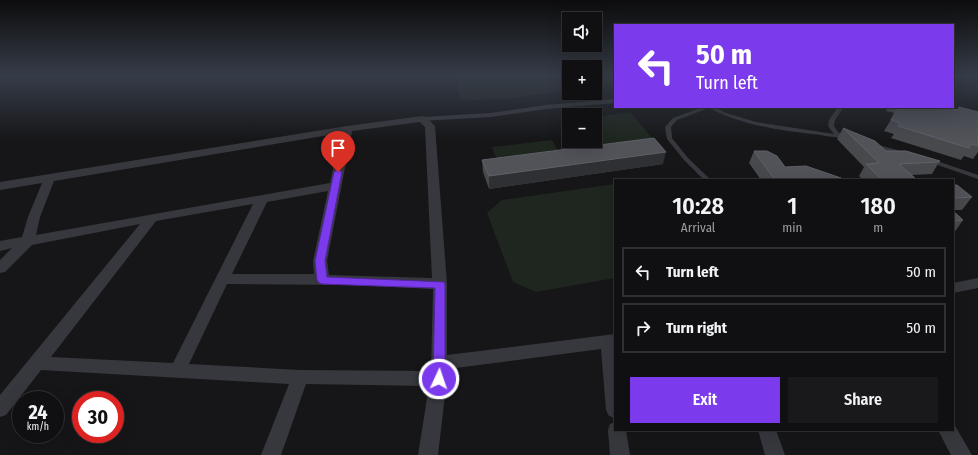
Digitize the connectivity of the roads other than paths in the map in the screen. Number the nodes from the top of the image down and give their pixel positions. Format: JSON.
{"nodes":[{"id":1,"x":614,"y":101,"type":"edge"},
{"id":2,"x":706,"y":108,"type":"edge"},
{"id":3,"x":711,"y":108,"type":"edge"},
{"id":4,"x":840,"y":108,"type":"edge"},
{"id":5,"x":422,"y":119,"type":"junction"},
{"id":6,"x":347,"y":129,"type":"junction"},
{"id":7,"x":842,"y":136,"type":"junction"},
{"id":8,"x":856,"y":141,"type":"edge"},
{"id":9,"x":872,"y":145,"type":"edge"},
{"id":10,"x":910,"y":156,"type":"edge"},
{"id":11,"x":926,"y":160,"type":"edge"},
{"id":12,"x":50,"y":177,"type":"junction"},
{"id":13,"x":978,"y":177,"type":"edge"},
{"id":14,"x":707,"y":179,"type":"edge"},
{"id":15,"x":0,"y":186,"type":"edge"},
{"id":16,"x":335,"y":186,"type":"junction"},
{"id":17,"x":262,"y":199,"type":"junction"},
{"id":18,"x":152,"y":218,"type":"junction"},
{"id":19,"x":28,"y":241,"type":"junction"},
{"id":20,"x":0,"y":246,"type":"edge"},
{"id":21,"x":0,"y":268,"type":"edge"},
{"id":22,"x":223,"y":279,"type":"junction"},
{"id":23,"x":322,"y":280,"type":"junction"},
{"id":24,"x":440,"y":284,"type":"junction"},
{"id":25,"x":977,"y":285,"type":"edge"},
{"id":26,"x":954,"y":288,"type":"edge"},
{"id":27,"x":611,"y":342,"type":"edge"},
{"id":28,"x":38,"y":363,"type":"junction"},
{"id":29,"x":178,"y":370,"type":"junction"},
{"id":30,"x":439,"y":371,"type":"junction"},
{"id":31,"x":300,"y":377,"type":"junction"},
{"id":32,"x":614,"y":393,"type":"edge"},
{"id":33,"x":0,"y":410,"type":"edge"},
{"id":34,"x":617,"y":431,"type":"edge"},
{"id":35,"x":767,"y":431,"type":"edge"},
{"id":36,"x":948,"y":431,"type":"edge"},
{"id":37,"x":271,"y":455,"type":"edge"},
{"id":38,"x":428,"y":455,"type":"edge"},
{"id":39,"x":620,"y":455,"type":"edge"},
{"id":40,"x":775,"y":455,"type":"edge"},
{"id":41,"x":962,"y":455,"type":"edge"}],
"edges":[{"from":1,"to":5,"type":"lane"},
{"from":2,"to":14,"type":"lane"},
{"from":3,"to":7,"type":"lane"},
{"from":4,"to":7,"type":"lane"},
{"from":5,"to":6,"type":"street"},
{"from":5,"to":24,"type":"street"},
{"from":6,"to":12,"type":"street"},
{"from":6,"to":16,"type":"street"},
{"from":7,"to":8,"type":"lane"},
{"from":9,"to":10,"type":"lane"},
{"from":11,"to":13,"type":"lane"},
{"from":12,"to":15,"type":"street"},
{"from":12,"to":19,"type":"street"},
{"from":16,"to":17,"type":"street"},
{"from":16,"to":23,"type":"street"},
{"from":17,"to":18,"type":"street"},
{"from":17,"to":22,"type":"street"},
{"from":18,"to":19,"type":"street"},
{"from":18,"to":28,"type":"street"},
{"from":19,"to":20,"type":"street"},
{"from":19,"to":21,"type":"street"},
{"from":22,"to":23,"type":"street"},
{"from":22,"to":29,"type":"street"},
{"from":23,"to":24,"type":"street"},
{"from":24,"to":30,"type":"street"},
{"from":25,"to":26,"type":"street"},
{"from":27,"to":30,"type":"street"},
{"from":27,"to":32,"type":"street"},
{"from":28,"to":29,"type":"street"},
{"from":28,"to":33,"type":"street"},
{"from":29,"to":31,"type":"street"},
{"from":30,"to":31,"type":"street"},
{"from":30,"to":38,"type":"street"},
{"from":31,"to":37,"type":"street"},
{"from":34,"to":39,"type":"street"},
{"from":35,"to":40,"type":"street"},
{"from":36,"to":41,"type":"street"}]}
